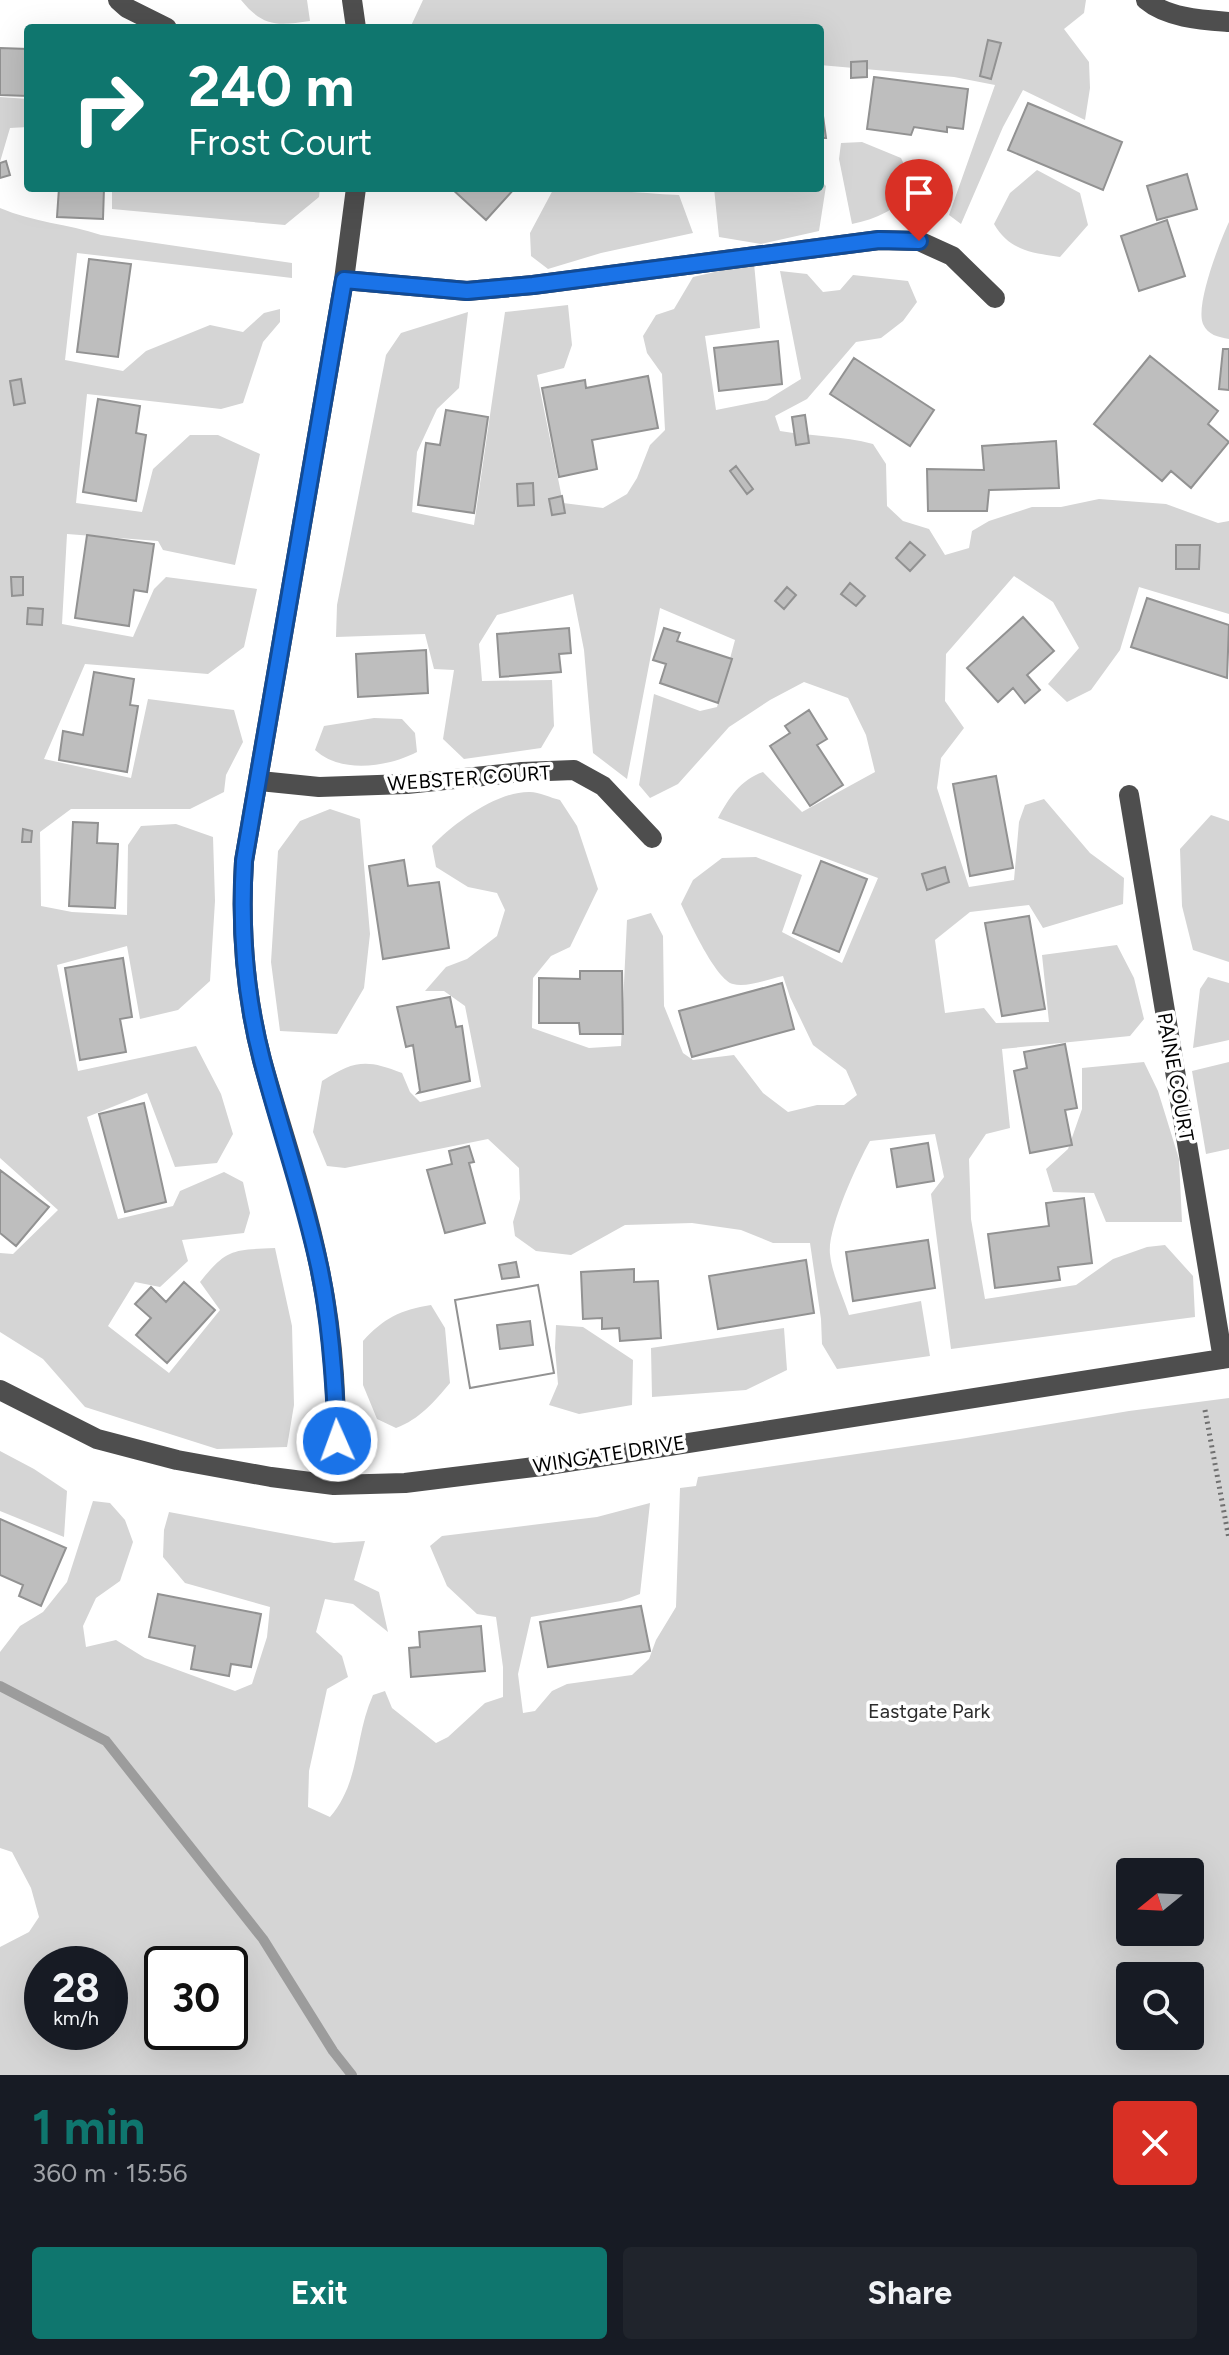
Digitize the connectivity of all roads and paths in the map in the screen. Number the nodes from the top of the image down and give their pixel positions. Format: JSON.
{"nodes":[{"id":1,"x":118,"y":0,"type":"edge"},
{"id":2,"x":352,"y":0,"type":"edge"},
{"id":3,"x":1146,"y":0,"type":"edge"},
{"id":4,"x":1229,"y":22,"type":"edge"},
{"id":5,"x":159,"y":24,"type":"edge"},
{"id":6,"x":355,"y":24,"type":"edge"},
{"id":7,"x":355,"y":192,"type":"edge"},
{"id":8,"x":344,"y":280,"type":"junction"},
{"id":9,"x":995,"y":298,"type":"dead end"},
{"id":10,"x":260,"y":781,"type":"junction"},
{"id":11,"x":1129,"y":795,"type":"dead end"},
{"id":12,"x":652,"y":838,"type":"dead end"},
{"id":13,"x":1226,"y":1358,"type":"edge"},
{"id":14,"x":0,"y":1390,"type":"edge"},
{"id":15,"x":1205,"y":1410,"type":"dead end"},
{"id":16,"x":334,"y":1485,"type":"junction"},
{"id":17,"x":1229,"y":1539,"type":"edge"}],
"edges":[{"from":1,"to":5,"type":"street"},
{"from":2,"to":6,"type":"street"},
{"from":3,"to":4,"type":"street"},
{"from":7,"to":8,"type":"street"},
{"from":8,"to":9,"type":"street"},
{"from":8,"to":10,"type":"street"},
{"from":10,"to":12,"type":"street","name":"WEBSTER COURT"},
{"from":10,"to":16,"type":"street"},
{"from":11,"to":13,"type":"street","name":"PAINE COURT"},
{"from":13,"to":16,"type":"street","name":"WINGATE DRIVE"},
{"from":14,"to":16,"type":"street","name":"WINGATE DRIVE"},
{"from":15,"to":17,"type":"path"}]}
